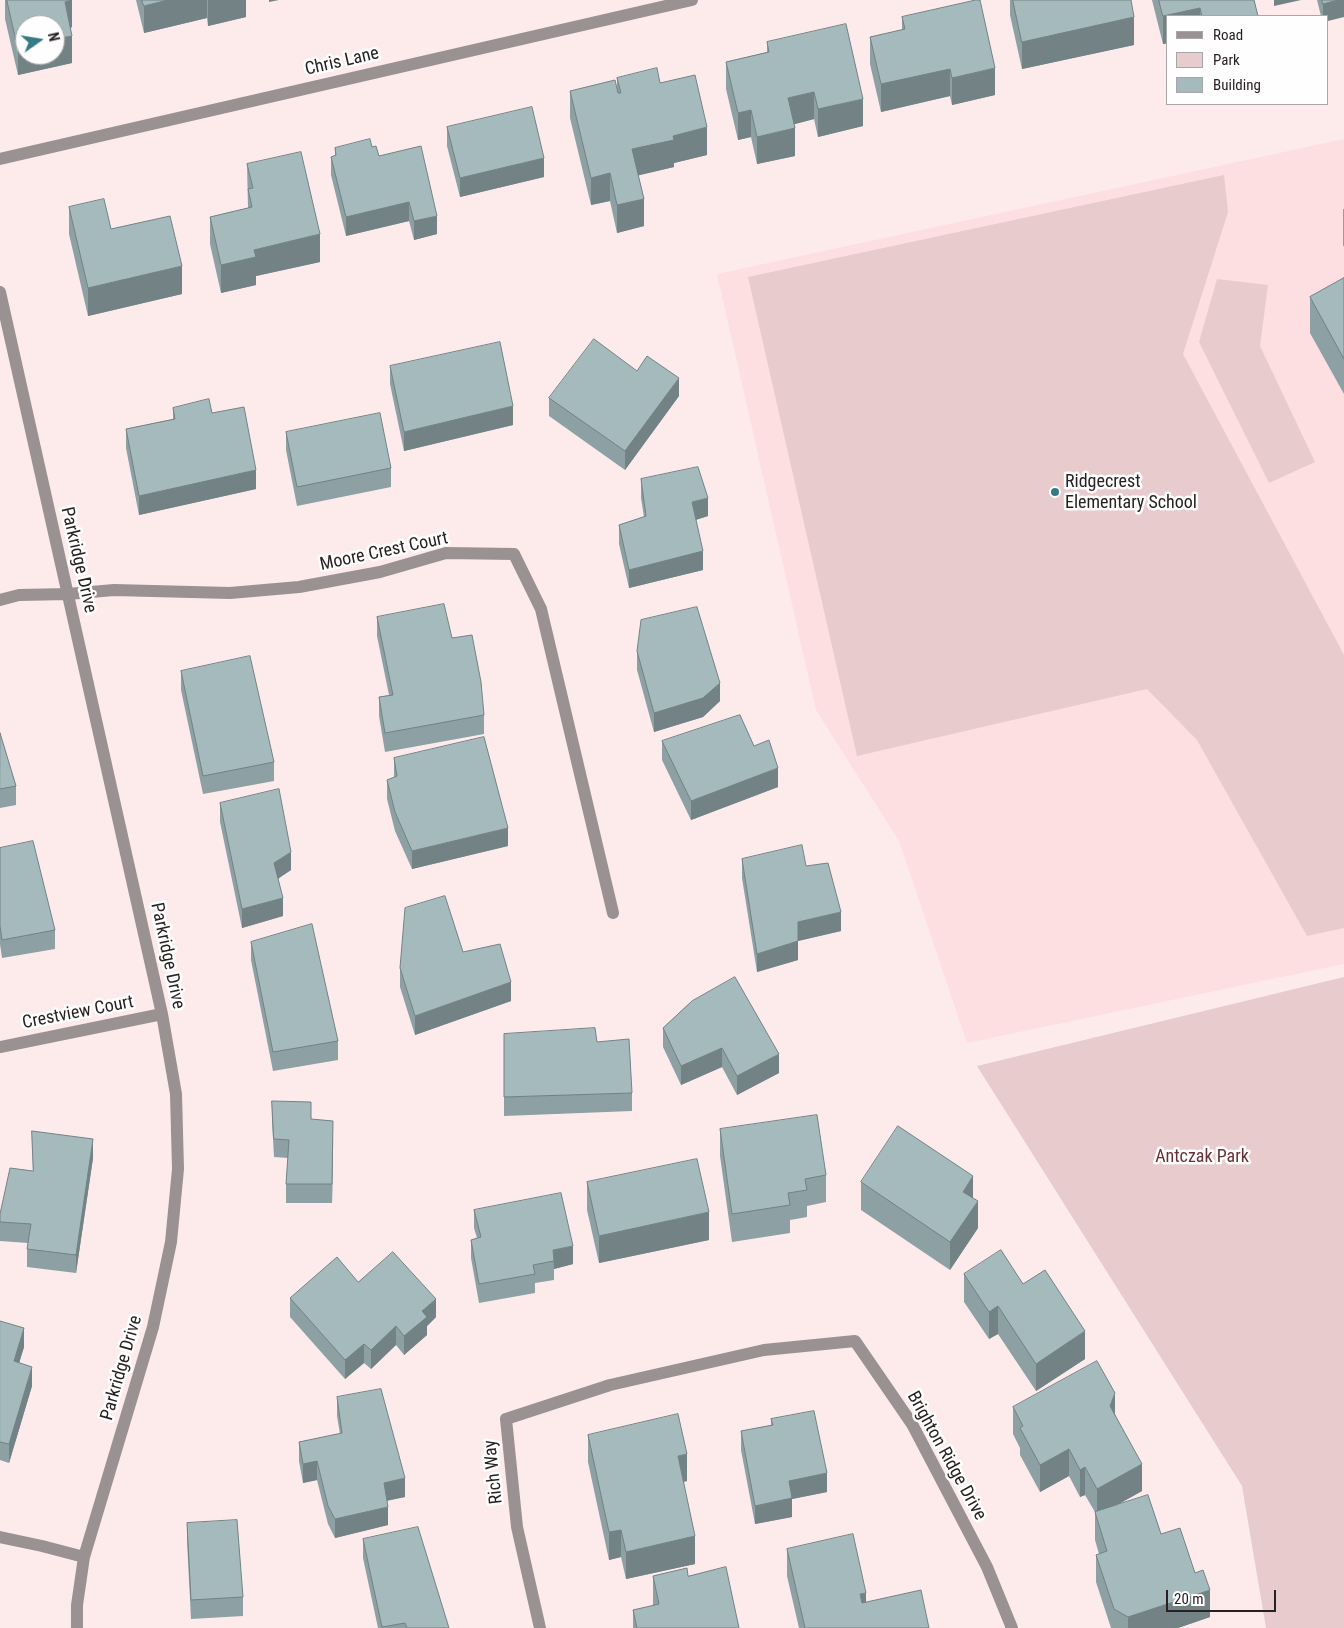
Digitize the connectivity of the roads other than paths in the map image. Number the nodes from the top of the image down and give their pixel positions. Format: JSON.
{"nodes":[{"id":1,"x":692,"y":0,"type":"edge"},
{"id":2,"x":0,"y":159,"type":"edge"},
{"id":3,"x":0,"y":292,"type":"edge"},
{"id":4,"x":68,"y":594,"type":"junction"},
{"id":5,"x":0,"y":600,"type":"edge"},
{"id":6,"x":613,"y":913,"type":"dead end"},
{"id":7,"x":162,"y":1014,"type":"junction"},
{"id":8,"x":0,"y":1047,"type":"edge"},
{"id":9,"x":610,"y":1385,"type":"joint"},
{"id":10,"x":0,"y":1537,"type":"edge"},
{"id":11,"x":84,"y":1557,"type":"junction"},
{"id":12,"x":76,"y":1628,"type":"edge"},
{"id":13,"x":540,"y":1628,"type":"edge"},
{"id":14,"x":1012,"y":1628,"type":"edge"}],
"edges":[{"from":1,"to":2,"type":"street","name":"Chris Lane"},
{"from":3,"to":4,"type":"street","name":"Parkridge Drive"},
{"from":4,"to":5,"type":"street"},
{"from":4,"to":6,"type":"street","name":"Moore Crest Court"},
{"from":4,"to":7,"type":"street","name":"Parkridge Drive"},
{"from":7,"to":8,"type":"street","name":"Crestview Court"},
{"from":7,"to":11,"type":"street","name":"Parkridge Drive"},
{"from":9,"to":13,"type":"street","name":"Rich Way"},
{"from":9,"to":14,"type":"street","name":"Brighton Ridge Drive"},
{"from":10,"to":11,"type":"street"},
{"from":11,"to":12,"type":"street","name":"Parkridge Drive"}]}
